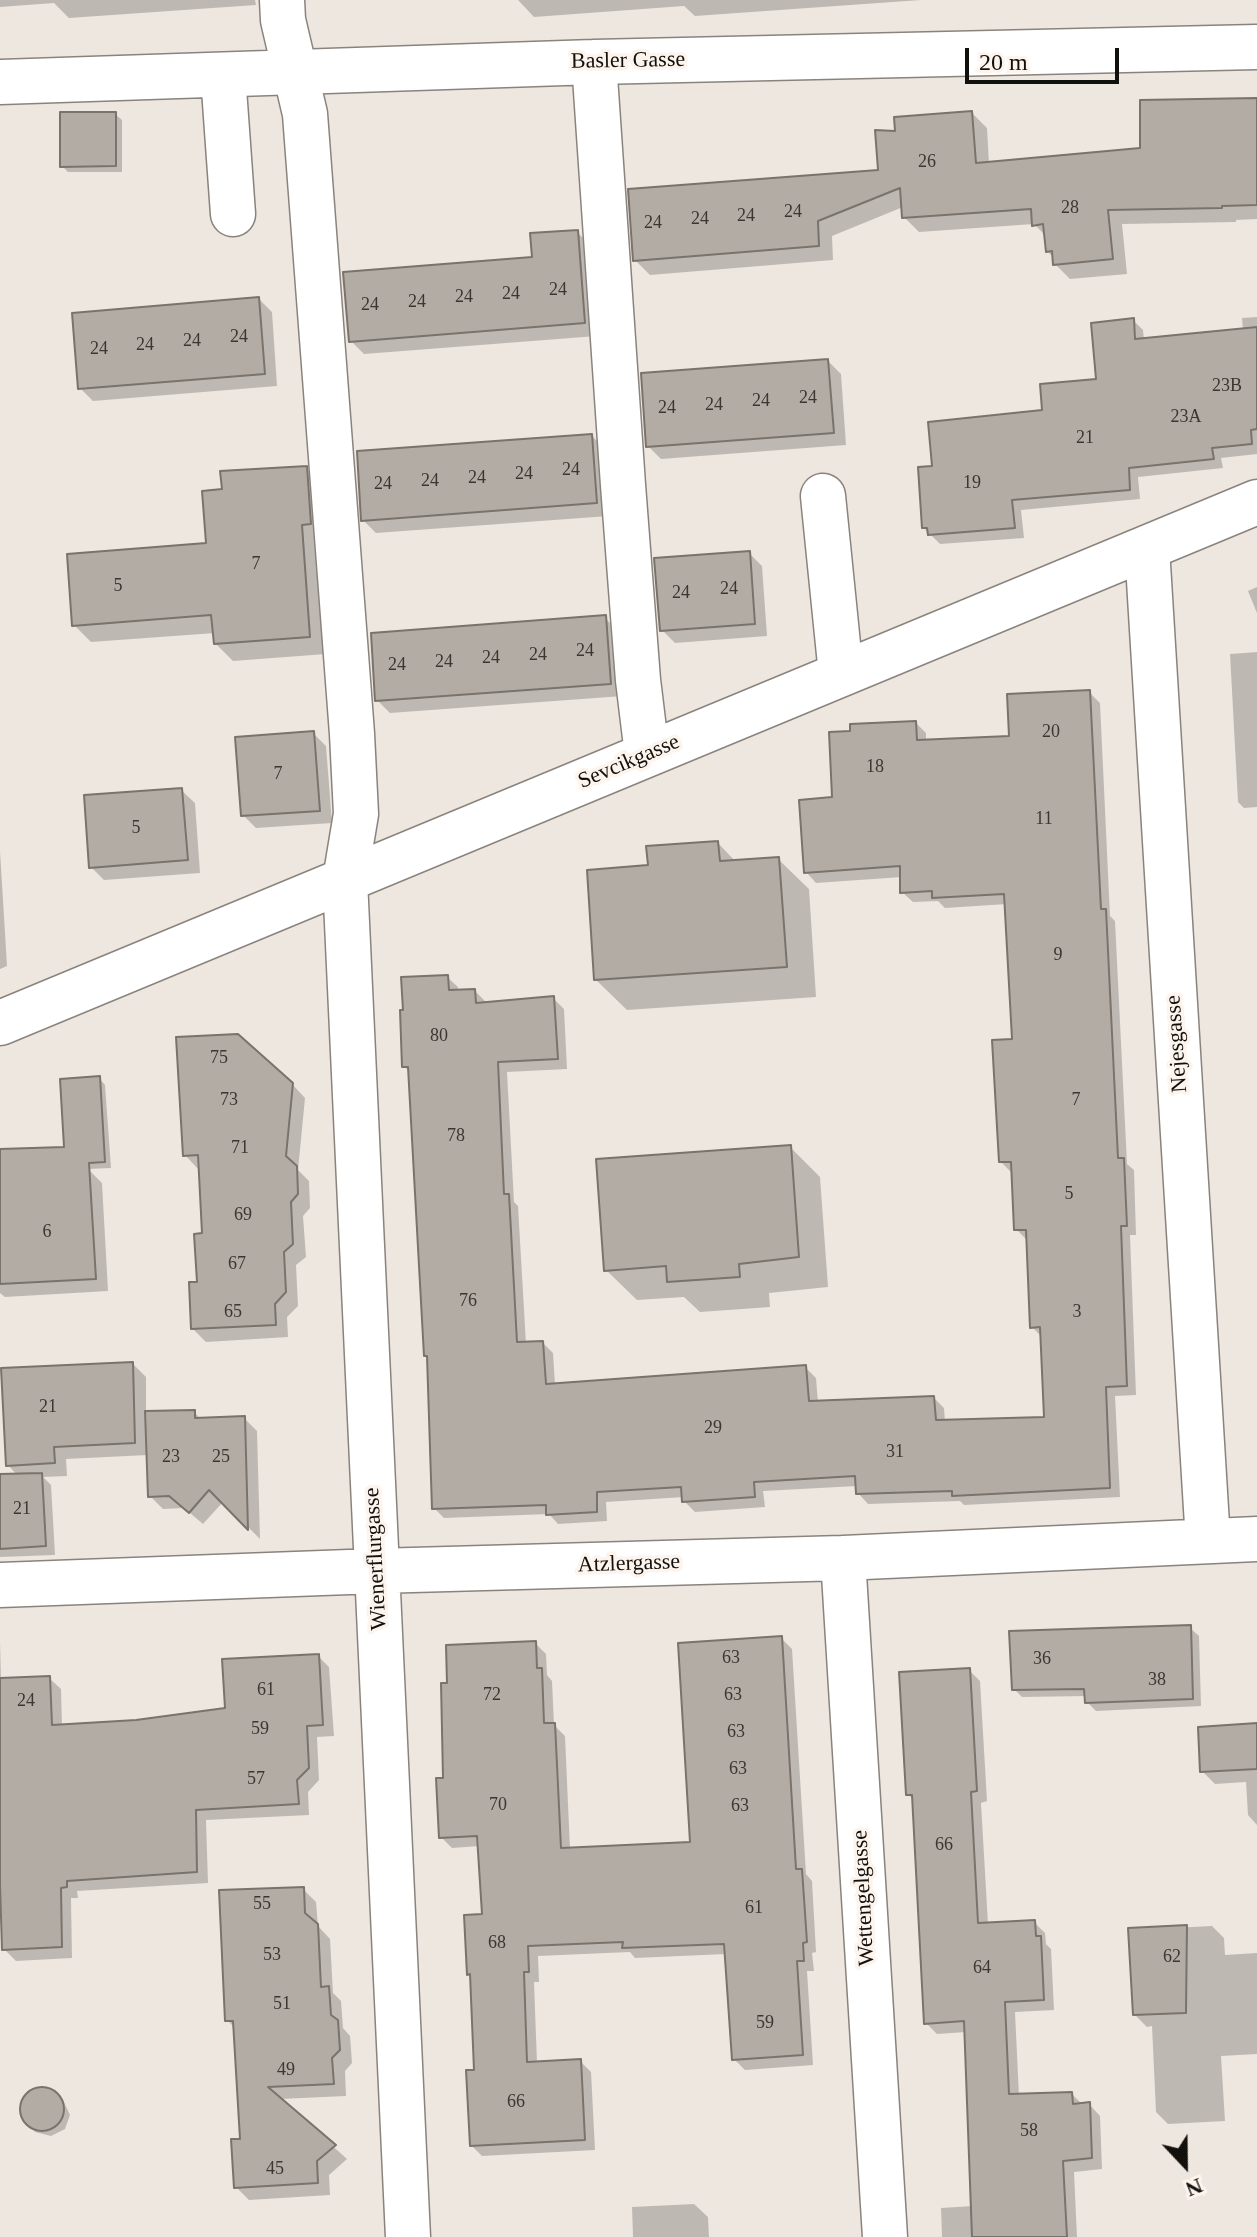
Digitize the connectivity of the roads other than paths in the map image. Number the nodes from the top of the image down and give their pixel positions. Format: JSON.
{"nodes":[{"id":1,"x":282,"y":0,"type":"edge"},
{"id":2,"x":1257,"y":47,"type":"edge"},
{"id":3,"x":594,"y":62,"type":"junction"},
{"id":4,"x":296,"y":72,"type":"junction"},
{"id":5,"x":223,"y":75,"type":"junction"},
{"id":6,"x":0,"y":82,"type":"edge"},
{"id":7,"x":233,"y":214,"type":"dead end"},
{"id":8,"x":823,"y":496,"type":"dead end"},
{"id":9,"x":1257,"y":502,"type":"edge"},
{"id":10,"x":1147,"y":548,"type":"junction"},
{"id":11,"x":841,"y":674,"type":"junction"},
{"id":12,"x":647,"y":754,"type":"junction"},
{"id":13,"x":345,"y":880,"type":"junction"},
{"id":14,"x":0,"y":1023,"type":"edge"},
{"id":15,"x":1257,"y":1539,"type":"edge"},
{"id":16,"x":1208,"y":1541,"type":"junction"},
{"id":17,"x":843,"y":1558,"type":"junction"},
{"id":18,"x":376,"y":1571,"type":"junction"},
{"id":19,"x":0,"y":1585,"type":"edge"},
{"id":20,"x":408,"y":2237,"type":"edge"},
{"id":21,"x":885,"y":2237,"type":"edge"}],
"edges":[{"from":1,"to":4,"type":"street","name":"Wienerflurgasse"},
{"from":2,"to":3,"type":"street","name":"Basler Gasse"},
{"from":3,"to":4,"type":"street","name":"Basler Gasse"},
{"from":3,"to":12,"type":"street"},
{"from":4,"to":5,"type":"street","name":"Basler Gasse"},
{"from":4,"to":13,"type":"street","name":"Wienerflurgasse"},
{"from":5,"to":6,"type":"street","name":"Basler Gasse"},
{"from":5,"to":7,"type":"street"},
{"from":8,"to":11,"type":"street"},
{"from":9,"to":10,"type":"street","name":"Sevcikgasse"},
{"from":10,"to":11,"type":"street","name":"Sevcikgasse"},
{"from":10,"to":16,"type":"street","name":"Nejesgasse"},
{"from":11,"to":12,"type":"street","name":"Sevcikgasse"},
{"from":12,"to":13,"type":"street","name":"Sevcikgasse"},
{"from":13,"to":14,"type":"street","name":"Sevcikgasse"},
{"from":13,"to":18,"type":"street","name":"Wienerflurgasse"},
{"from":15,"to":16,"type":"street","name":"Atzlergasse"},
{"from":16,"to":17,"type":"street","name":"Atzlergasse"},
{"from":17,"to":18,"type":"street","name":"Atzlergasse"},
{"from":17,"to":21,"type":"street","name":"Wettengelgasse"},
{"from":18,"to":19,"type":"street","name":"Atzlergasse"},
{"from":18,"to":20,"type":"street","name":"Wienerflurgasse"}]}
